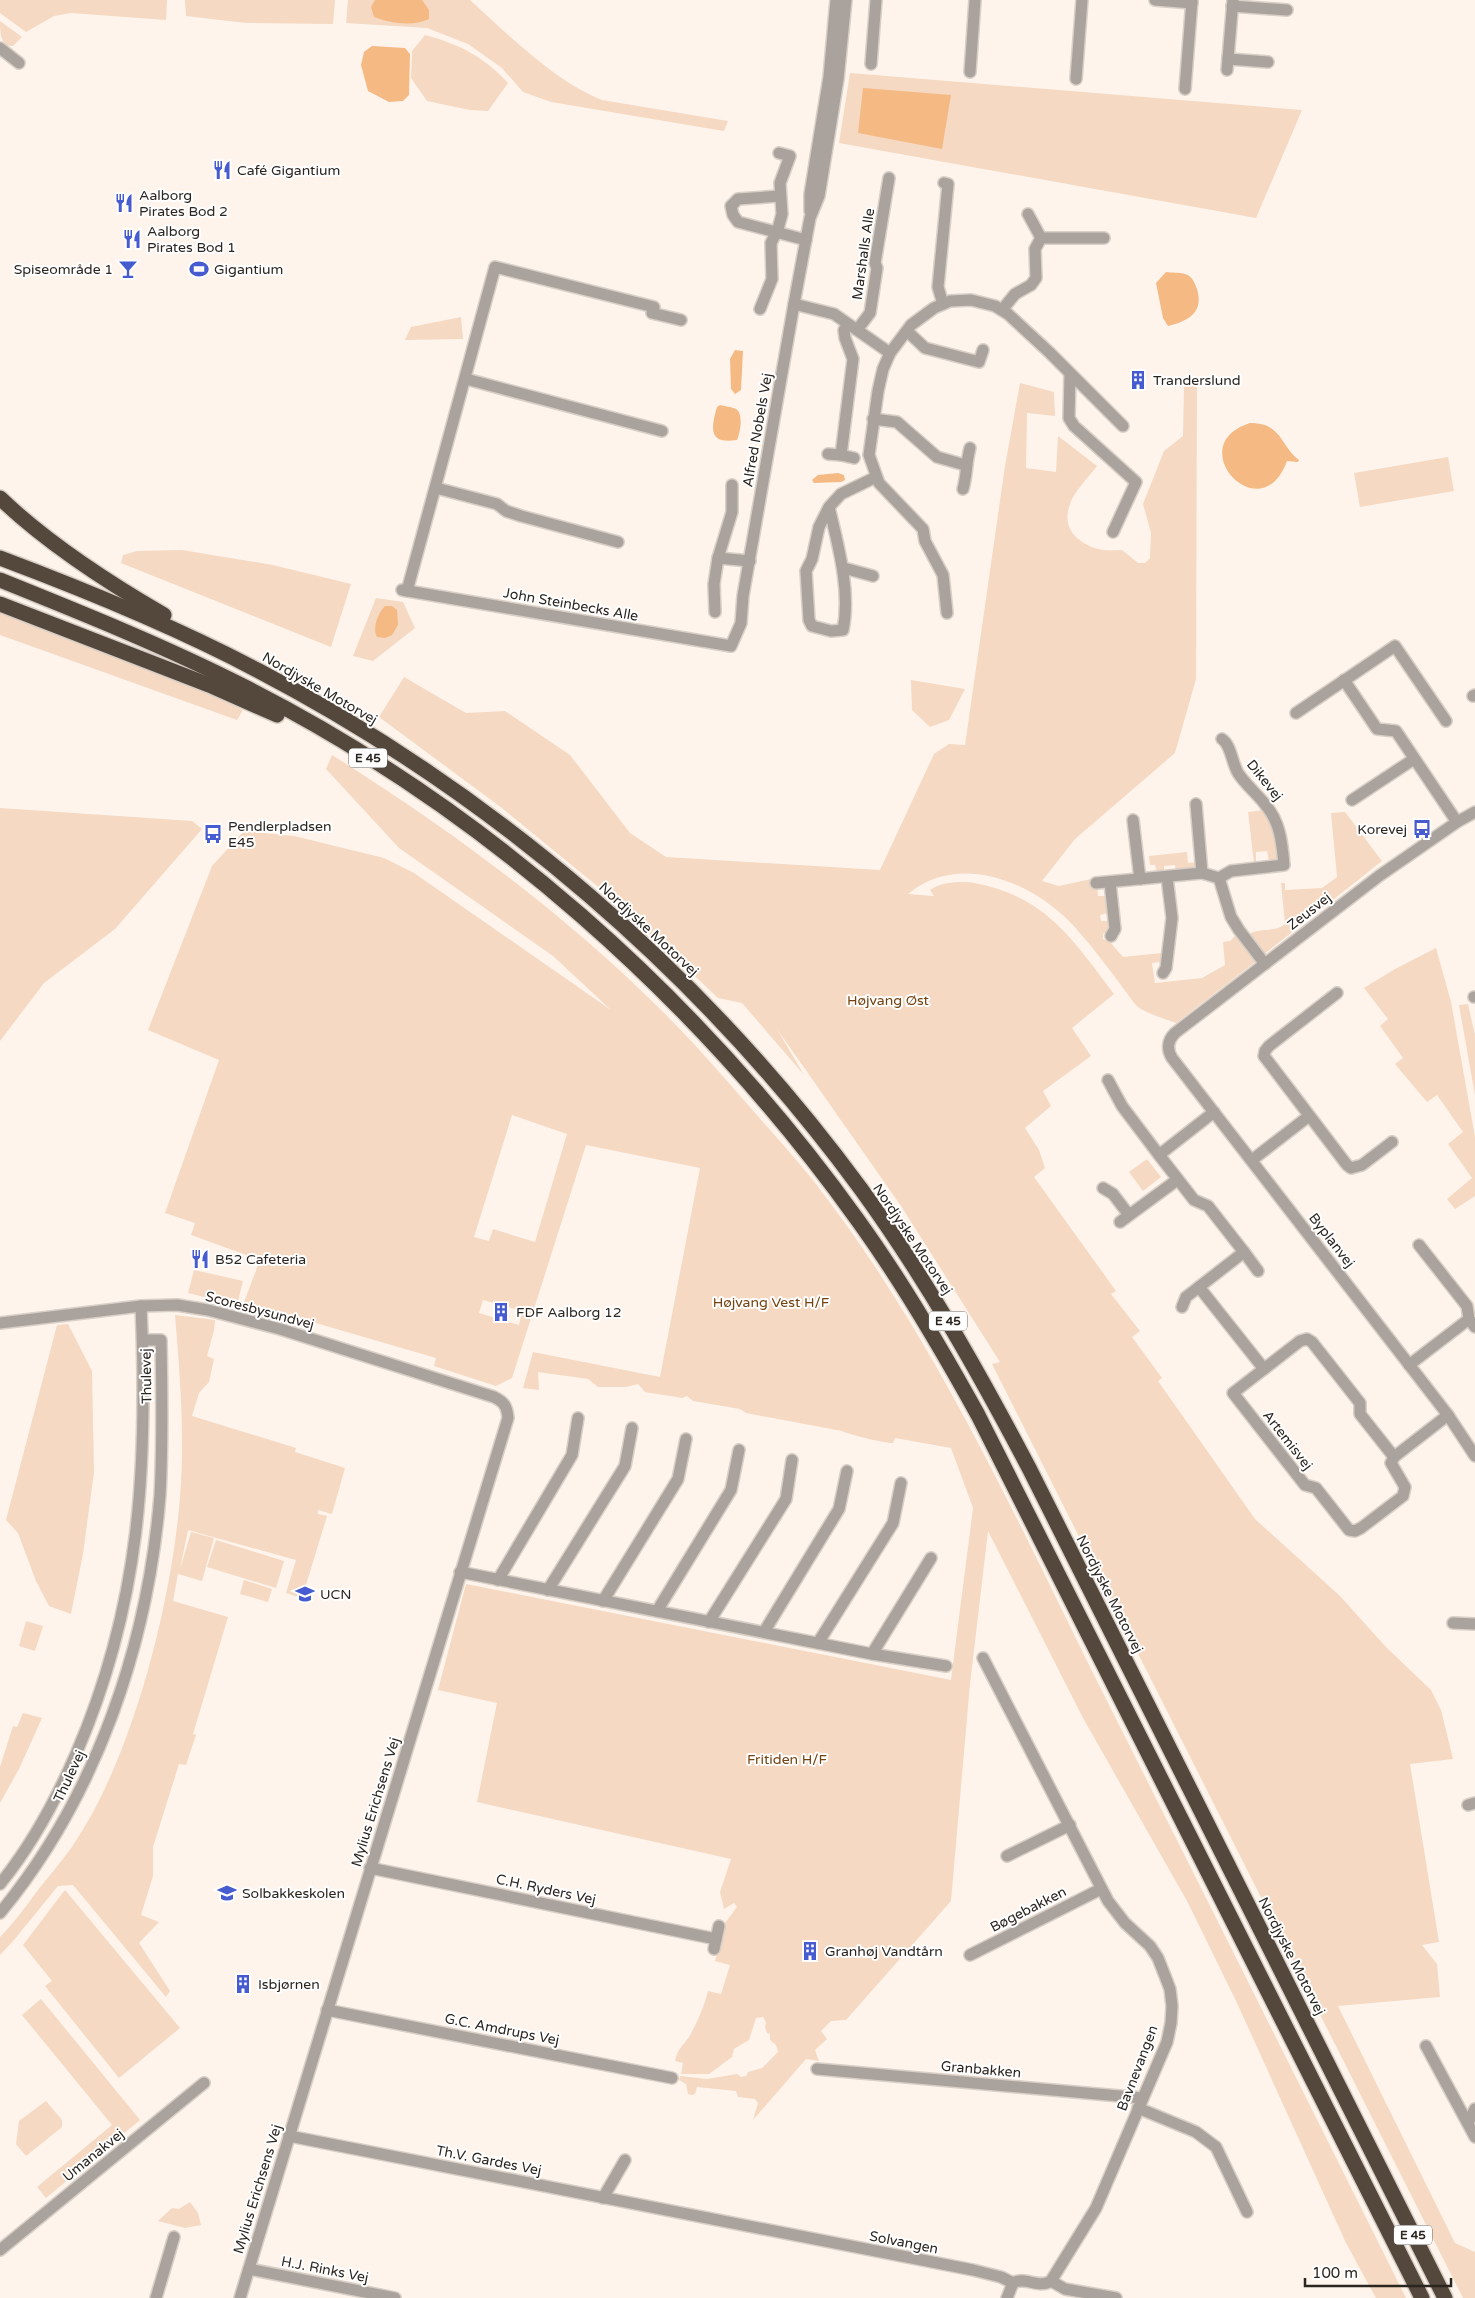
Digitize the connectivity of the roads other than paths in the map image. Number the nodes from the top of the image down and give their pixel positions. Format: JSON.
{"nodes":[{"id":1,"x":836,"y":0,"type":"edge"},
{"id":2,"x":846,"y":0,"type":"edge"},
{"id":3,"x":876,"y":0,"type":"edge"},
{"id":4,"x":976,"y":0,"type":"edge"},
{"id":5,"x":1082,"y":0,"type":"edge"},
{"id":6,"x":1154,"y":0,"type":"edge"},
{"id":7,"x":1192,"y":1,"type":"edge"},
{"id":8,"x":1232,"y":3,"type":"edge"},
{"id":9,"x":1287,"y":10,"type":"dead end"},
{"id":10,"x":0,"y":48,"type":"edge"},
{"id":11,"x":1268,"y":62,"type":"dead end"},
{"id":12,"x":19,"y":63,"type":"dead end"},
{"id":13,"x":871,"y":64,"type":"dead end"},
{"id":14,"x":970,"y":72,"type":"dead end"},
{"id":15,"x":1076,"y":79,"type":"dead end"},
{"id":16,"x":1185,"y":89,"type":"dead end"},
{"id":17,"x":779,"y":152,"type":"dead end"},
{"id":18,"x":888,"y":178,"type":"dead end"},
{"id":19,"x":946,"y":183,"type":"dead end"},
{"id":20,"x":780,"y":196,"type":"junction"},
{"id":21,"x":1028,"y":214,"type":"dead end"},
{"id":22,"x":810,"y":218,"type":"junction"},
{"id":23,"x":775,"y":233,"type":"junction"},
{"id":24,"x":1041,"y":238,"type":"junction"},
{"id":25,"x":1104,"y":238,"type":"dead end"},
{"id":26,"x":806,"y":240,"type":"junction"},
{"id":27,"x":794,"y":304,"type":"junction"},
{"id":28,"x":943,"y":304,"type":"junction"},
{"id":29,"x":760,"y":309,"type":"dead end"},
{"id":30,"x":1002,"y":310,"type":"junction"},
{"id":31,"x":681,"y":320,"type":"dead end"},
{"id":32,"x":852,"y":327,"type":"junction"},
{"id":33,"x":906,"y":331,"type":"junction"},
{"id":34,"x":983,"y":350,"type":"dead end"},
{"id":35,"x":890,"y":353,"type":"junction"},
{"id":36,"x":1070,"y":374,"type":"junction"},
{"id":37,"x":466,"y":379,"type":"junction"},
{"id":38,"x":874,"y":418,"type":"junction"},
{"id":39,"x":1123,"y":426,"type":"dead end"},
{"id":40,"x":662,"y":431,"type":"dead end"},
{"id":41,"x":970,"y":448,"type":"dead end"},
{"id":42,"x":828,"y":454,"type":"dead end"},
{"id":43,"x":841,"y":455,"type":"junction"},
{"id":44,"x":854,"y":458,"type":"dead end"},
{"id":45,"x":965,"y":465,"type":"junction"},
{"id":46,"x":876,"y":477,"type":"junction"},
{"id":47,"x":732,"y":486,"type":"dead end"},
{"id":48,"x":436,"y":488,"type":"junction"},
{"id":49,"x":963,"y":489,"type":"dead end"},
{"id":50,"x":3,"y":502,"type":"edge"},
{"id":51,"x":829,"y":507,"type":"junction"},
{"id":52,"x":1113,"y":532,"type":"dead end"},
{"id":53,"x":618,"y":542,"type":"dead end"},
{"id":54,"x":0,"y":558,"type":"edge"},
{"id":55,"x":718,"y":558,"type":"junction"},
{"id":56,"x":750,"y":561,"type":"junction"},
{"id":57,"x":844,"y":568,"type":"junction"},
{"id":58,"x":873,"y":576,"type":"dead end"},
{"id":59,"x":0,"y":580,"type":"edge"},
{"id":60,"x":0,"y":604,"type":"edge"},
{"id":61,"x":715,"y":612,"type":"dead end"},
{"id":62,"x":947,"y":613,"type":"dead end"},
{"id":63,"x":731,"y":646,"type":"joint"},
{"id":64,"x":262,"y":673,"type":"junction"},
{"id":65,"x":1344,"y":680,"type":"junction"},
{"id":66,"x":1296,"y":713,"type":"dead end"},
{"id":67,"x":1446,"y":721,"type":"dead end"},
{"id":68,"x":1222,"y":739,"type":"dead end"},
{"id":69,"x":1414,"y":759,"type":"junction"},
{"id":70,"x":1352,"y":800,"type":"dead end"},
{"id":71,"x":1196,"y":804,"type":"dead end"},
{"id":72,"x":1475,"y":812,"type":"edge"},
{"id":73,"x":1133,"y":820,"type":"dead end"},
{"id":74,"x":1456,"y":822,"type":"junction"},
{"id":75,"x":1202,"y":873,"type":"junction"},
{"id":76,"x":1167,"y":877,"type":"junction"},
{"id":77,"x":1219,"y":878,"type":"junction"},
{"id":78,"x":1140,"y":879,"type":"junction"},
{"id":79,"x":1110,"y":882,"type":"junction"},
{"id":80,"x":1096,"y":884,"type":"dead end"},
{"id":81,"x":572,"y":908,"type":"junction"},
{"id":82,"x":1111,"y":936,"type":"dead end"},
{"id":83,"x":1265,"y":964,"type":"junction"},
{"id":84,"x":1163,"y":973,"type":"dead end"},
{"id":85,"x":1338,"y":993,"type":"dead end"},
{"id":86,"x":1169,"y":1043,"type":"joint"},
{"id":87,"x":1108,"y":1080,"type":"dead end"},
{"id":88,"x":1214,"y":1112,"type":"junction"},
{"id":89,"x":1309,"y":1116,"type":"junction"},
{"id":90,"x":1392,"y":1142,"type":"dead end"},
{"id":91,"x":1159,"y":1154,"type":"junction"},
{"id":92,"x":1252,"y":1160,"type":"junction"},
{"id":93,"x":1177,"y":1180,"type":"junction"},
{"id":94,"x":1103,"y":1188,"type":"dead end"},
{"id":95,"x":1130,"y":1215,"type":"junction"},
{"id":96,"x":1120,"y":1222,"type":"dead end"},
{"id":97,"x":1419,"y":1245,"type":"dead end"},
{"id":98,"x":1244,"y":1252,"type":"junction"},
{"id":99,"x":1258,"y":1271,"type":"dead end"},
{"id":100,"x":1199,"y":1287,"type":"junction"},
{"id":101,"x":141,"y":1306,"type":"junction"},
{"id":102,"x":1182,"y":1307,"type":"dead end"},
{"id":103,"x":0,"y":1323,"type":"edge"},
{"id":104,"x":1472,"y":1323,"type":"edge"},
{"id":105,"x":143,"y":1340,"type":"junction"},
{"id":106,"x":1409,"y":1365,"type":"junction"},
{"id":107,"x":1264,"y":1369,"type":"junction"},
{"id":108,"x":503,"y":1401,"type":"joint"},
{"id":109,"x":1448,"y":1415,"type":"junction"},
{"id":110,"x":578,"y":1418,"type":"dead end"},
{"id":111,"x":632,"y":1428,"type":"dead end"},
{"id":112,"x":144,"y":1429,"type":"junction"},
{"id":113,"x":163,"y":1430,"type":"junction"},
{"id":114,"x":686,"y":1439,"type":"dead end"},
{"id":115,"x":739,"y":1450,"type":"dead end"},
{"id":116,"x":1475,"y":1456,"type":"edge"},
{"id":117,"x":1394,"y":1457,"type":"junction"},
{"id":118,"x":792,"y":1460,"type":"dead end"},
{"id":119,"x":847,"y":1471,"type":"dead end"},
{"id":120,"x":901,"y":1483,"type":"dead end"},
{"id":121,"x":137,"y":1532,"type":"junction"},
{"id":122,"x":155,"y":1534,"type":"junction"},
{"id":123,"x":931,"y":1558,"type":"dead end"},
{"id":124,"x":460,"y":1572,"type":"junction"},
{"id":125,"x":498,"y":1580,"type":"junction"},
{"id":126,"x":548,"y":1590,"type":"junction"},
{"id":127,"x":603,"y":1601,"type":"junction"},
{"id":128,"x":657,"y":1612,"type":"junction"},
{"id":129,"x":709,"y":1622,"type":"junction"},
{"id":130,"x":1453,"y":1623,"type":"dead end"},
{"id":131,"x":1475,"y":1624,"type":"edge"},
{"id":132,"x":764,"y":1632,"type":"junction"},
{"id":133,"x":118,"y":1633,"type":"junction"},
{"id":134,"x":136,"y":1637,"type":"junction"},
{"id":135,"x":818,"y":1643,"type":"junction"},
{"id":136,"x":872,"y":1654,"type":"junction"},
{"id":137,"x":983,"y":1658,"type":"dead end"},
{"id":138,"x":946,"y":1666,"type":"dead end"},
{"id":139,"x":1070,"y":1825,"type":"junction"},
{"id":140,"x":1007,"y":1856,"type":"dead end"},
{"id":141,"x":370,"y":1868,"type":"junction"},
{"id":142,"x":0,"y":1884,"type":"edge"},
{"id":143,"x":1101,"y":1889,"type":"junction"},
{"id":144,"x":0,"y":1913,"type":"edge"},
{"id":145,"x":719,"y":1926,"type":"dead end"},
{"id":146,"x":970,"y":1955,"type":"dead end"},
{"id":147,"x":327,"y":2010,"type":"junction"},
{"id":148,"x":1426,"y":2046,"type":"dead end"},
{"id":149,"x":817,"y":2069,"type":"dead end"},
{"id":150,"x":672,"y":2078,"type":"dead end"},
{"id":151,"x":204,"y":2082,"type":"dead end"},
{"id":152,"x":1140,"y":2103,"type":"junction"},
{"id":153,"x":1475,"y":2108,"type":"edge"},
{"id":154,"x":1468,"y":2123,"type":"junction"},
{"id":155,"x":289,"y":2136,"type":"junction"},
{"id":156,"x":1475,"y":2137,"type":"edge"},
{"id":157,"x":625,"y":2160,"type":"dead end"},
{"id":158,"x":604,"y":2198,"type":"junction"},
{"id":159,"x":1247,"y":2212,"type":"dead end"},
{"id":160,"x":682,"y":2214,"type":"joint"},
{"id":161,"x":174,"y":2237,"type":"dead end"},
{"id":162,"x":0,"y":2250,"type":"edge"},
{"id":163,"x":249,"y":2269,"type":"junction"},
{"id":164,"x":1051,"y":2281,"type":"junction"},
{"id":165,"x":1013,"y":2283,"type":"junction"},
{"id":166,"x":156,"y":2298,"type":"edge"},
{"id":167,"x":240,"y":2298,"type":"edge"},
{"id":168,"x":395,"y":2298,"type":"edge"},
{"id":169,"x":1006,"y":2298,"type":"edge"},
{"id":170,"x":1116,"y":2298,"type":"edge"},
{"id":171,"x":1422,"y":2298,"type":"edge"},
{"id":172,"x":1445,"y":2298,"type":"edge"}],
"edges":[{"from":1,"to":22,"type":"street","name":"Alfred Nobels Vej"},
{"from":2,"to":22,"type":"street","name":"Alfred Nobels Vej"},
{"from":3,"to":13,"type":"street"},
{"from":4,"to":14,"type":"street"},
{"from":5,"to":15,"type":"street"},
{"from":6,"to":7,"type":"street"},
{"from":7,"to":16,"type":"street"},
{"from":8,"to":9,"type":"street"},
{"from":8,"to":11,"type":"street"},
{"from":10,"to":12,"type":"street"},
{"from":17,"to":20,"type":"street"},
{"from":18,"to":32,"type":"street","name":"Marshalls Alle"},
{"from":19,"to":28,"type":"street"},
{"from":20,"to":23,"type":"street"},
{"from":20,"to":23,"type":"street"},
{"from":21,"to":24,"type":"street"},
{"from":22,"to":26,"type":"street","name":"Alfred Nobels Vej"},
{"from":23,"to":26,"type":"street"},
{"from":23,"to":29,"type":"street"},
{"from":24,"to":25,"type":"street"},
{"from":24,"to":30,"type":"street"},
{"from":26,"to":27,"type":"street","name":"Alfred Nobels Vej"},
{"from":27,"to":32,"type":"street"},
{"from":27,"to":56,"type":"street","name":"Alfred Nobels Vej"},
{"from":28,"to":30,"type":"street"},
{"from":28,"to":33,"type":"street"},
{"from":30,"to":36,"type":"street"},
{"from":31,"to":37,"type":"street","name":"John Steinbecks Alle"},
{"from":32,"to":35,"type":"street"},
{"from":32,"to":43,"type":"street"},
{"from":33,"to":34,"type":"street"},
{"from":33,"to":35,"type":"street"},
{"from":35,"to":38,"type":"street"},
{"from":36,"to":39,"type":"street"},
{"from":36,"to":52,"type":"street"},
{"from":37,"to":40,"type":"street"},
{"from":37,"to":48,"type":"street","name":"John Steinbecks Alle"},
{"from":38,"to":45,"type":"street"},
{"from":38,"to":46,"type":"street"},
{"from":41,"to":45,"type":"street"},
{"from":42,"to":43,"type":"street"},
{"from":43,"to":44,"type":"street"},
{"from":45,"to":49,"type":"street"},
{"from":46,"to":51,"type":"street"},
{"from":46,"to":62,"type":"street"},
{"from":47,"to":55,"type":"street"},
{"from":48,"to":53,"type":"street"},
{"from":48,"to":63,"type":"street","name":"John Steinbecks Alle"},
{"from":50,"to":64,"type":"highway"},
{"from":51,"to":57,"type":"street"},
{"from":51,"to":57,"type":"street"},
{"from":54,"to":64,"type":"highway","name":"Nordjyske Motorvej","number":"E 45"},
{"from":55,"to":56,"type":"street"},
{"from":55,"to":61,"type":"street"},
{"from":56,"to":63,"type":"street","name":"Alfred Nobels Vej"},
{"from":57,"to":58,"type":"street"},
{"from":59,"to":81,"type":"highway","number":"E 45"},
{"from":60,"to":81,"type":"highway"},
{"from":64,"to":172,"type":"highway","name":"Nordjyske Motorvej","number":"E 45"},
{"from":65,"to":66,"type":"street"},
{"from":65,"to":67,"type":"street"},
{"from":65,"to":69,"type":"street"},
{"from":68,"to":77,"type":"street","name":"Dikevej"},
{"from":69,"to":70,"type":"street"},
{"from":69,"to":74,"type":"street"},
{"from":71,"to":75,"type":"street"},
{"from":72,"to":74,"type":"street","name":"Zeusvej"},
{"from":73,"to":78,"type":"street"},
{"from":74,"to":83,"type":"street","name":"Zeusvej"},
{"from":75,"to":76,"type":"street"},
{"from":75,"to":77,"type":"street"},
{"from":76,"to":78,"type":"street"},
{"from":76,"to":84,"type":"street"},
{"from":77,"to":83,"type":"street"},
{"from":78,"to":79,"type":"street"},
{"from":79,"to":80,"type":"street"},
{"from":79,"to":82,"type":"street"},
{"from":81,"to":171,"type":"highway","number":"E 45"},
{"from":83,"to":86,"type":"street","name":"Zeusvej"},
{"from":85,"to":89,"type":"street"},
{"from":86,"to":88,"type":"street","name":"Byplanvej"},
{"from":87,"to":91,"type":"street"},
{"from":88,"to":91,"type":"street"},
{"from":88,"to":92,"type":"street","name":"Byplanvej"},
{"from":89,"to":90,"type":"street"},
{"from":89,"to":92,"type":"street"},
{"from":91,"to":93,"type":"street"},
{"from":92,"to":106,"type":"street","name":"Byplanvej"},
{"from":93,"to":95,"type":"street"},
{"from":93,"to":98,"type":"street"},
{"from":94,"to":95,"type":"street"},
{"from":95,"to":96,"type":"street"},
{"from":97,"to":104,"type":"street"},
{"from":98,"to":99,"type":"street"},
{"from":98,"to":100,"type":"street"},
{"from":100,"to":102,"type":"street"},
{"from":100,"to":107,"type":"street"},
{"from":101,"to":103,"type":"street","name":"Scoresbysundvej"},
{"from":101,"to":105,"type":"street","name":"Thulevej"},
{"from":101,"to":108,"type":"street","name":"Scoresbysundvej"},
{"from":104,"to":106,"type":"street"},
{"from":105,"to":112,"type":"street","name":"Thulevej"},
{"from":105,"to":113,"type":"street","name":"Thulevej"},
{"from":106,"to":109,"type":"street","name":"Byplanvej"},
{"from":107,"to":117,"type":"street","name":"Artemisvej"},
{"from":107,"to":117,"type":"street","name":"Artemisvej"},
{"from":108,"to":124,"type":"street","name":"Mylius Erichsens Vej"},
{"from":109,"to":116,"type":"street","name":"Byplanvej"},
{"from":109,"to":117,"type":"street"},
{"from":110,"to":125,"type":"street"},
{"from":111,"to":126,"type":"street"},
{"from":112,"to":113,"type":"street"},
{"from":112,"to":121,"type":"street","name":"Thulevej"},
{"from":113,"to":122,"type":"street","name":"Thulevej"},
{"from":114,"to":127,"type":"street"},
{"from":115,"to":128,"type":"street"},
{"from":118,"to":129,"type":"street"},
{"from":119,"to":132,"type":"street"},
{"from":120,"to":135,"type":"street"},
{"from":121,"to":122,"type":"street"},
{"from":121,"to":133,"type":"street","name":"Thulevej"},
{"from":122,"to":134,"type":"street","name":"Thulevej"},
{"from":123,"to":136,"type":"street"},
{"from":124,"to":125,"type":"street"},
{"from":124,"to":141,"type":"street","name":"Mylius Erichsens Vej"},
{"from":125,"to":126,"type":"street"},
{"from":126,"to":127,"type":"street"},
{"from":127,"to":128,"type":"street"},
{"from":128,"to":129,"type":"street"},
{"from":129,"to":132,"type":"street"},
{"from":130,"to":131,"type":"street"},
{"from":132,"to":135,"type":"street"},
{"from":133,"to":134,"type":"street"},
{"from":133,"to":142,"type":"street","name":"Thulevej"},
{"from":134,"to":144,"type":"street","name":"Thulevej"},
{"from":135,"to":136,"type":"street"},
{"from":136,"to":138,"type":"street"},
{"from":137,"to":139,"type":"street","name":"Bavnevangen"},
{"from":139,"to":140,"type":"street"},
{"from":139,"to":143,"type":"street","name":"Bavnevangen"},
{"from":141,"to":145,"type":"street","name":"C.H. Ryders Vej"},
{"from":141,"to":147,"type":"street","name":"Mylius Erichsens Vej"},
{"from":143,"to":146,"type":"street","name":"Bøgebakken"},
{"from":143,"to":152,"type":"street","name":"Bavnevangen"},
{"from":147,"to":150,"type":"street","name":"G.C. Amdrups Vej"},
{"from":147,"to":155,"type":"street","name":"Mylius Erichsens Vej"},
{"from":148,"to":154,"type":"street"},
{"from":149,"to":152,"type":"street","name":"Granbakken"},
{"from":151,"to":162,"type":"street","name":"Umanakvej"},
{"from":152,"to":159,"type":"street","name":"Granbakken"},
{"from":152,"to":164,"type":"street","name":"Bavnevangen"},
{"from":153,"to":154,"type":"street"},
{"from":154,"to":156,"type":"street"},
{"from":155,"to":158,"type":"street","name":"Th.V. Gardes Vej"},
{"from":155,"to":163,"type":"street","name":"Mylius Erichsens Vej"},
{"from":157,"to":158,"type":"street"},
{"from":158,"to":160,"type":"street","name":"Th.V. Gardes Vej"},
{"from":160,"to":165,"type":"street","name":"Solvangen"},
{"from":161,"to":166,"type":"street"},
{"from":163,"to":167,"type":"street","name":"Mylius Erichsens Vej"},
{"from":163,"to":168,"type":"street","name":"H.J. Rinks Vej"},
{"from":164,"to":165,"type":"street","name":"Solvangen"},
{"from":164,"to":170,"type":"street","name":"Solvangen"},
{"from":165,"to":169,"type":"street"}]}
